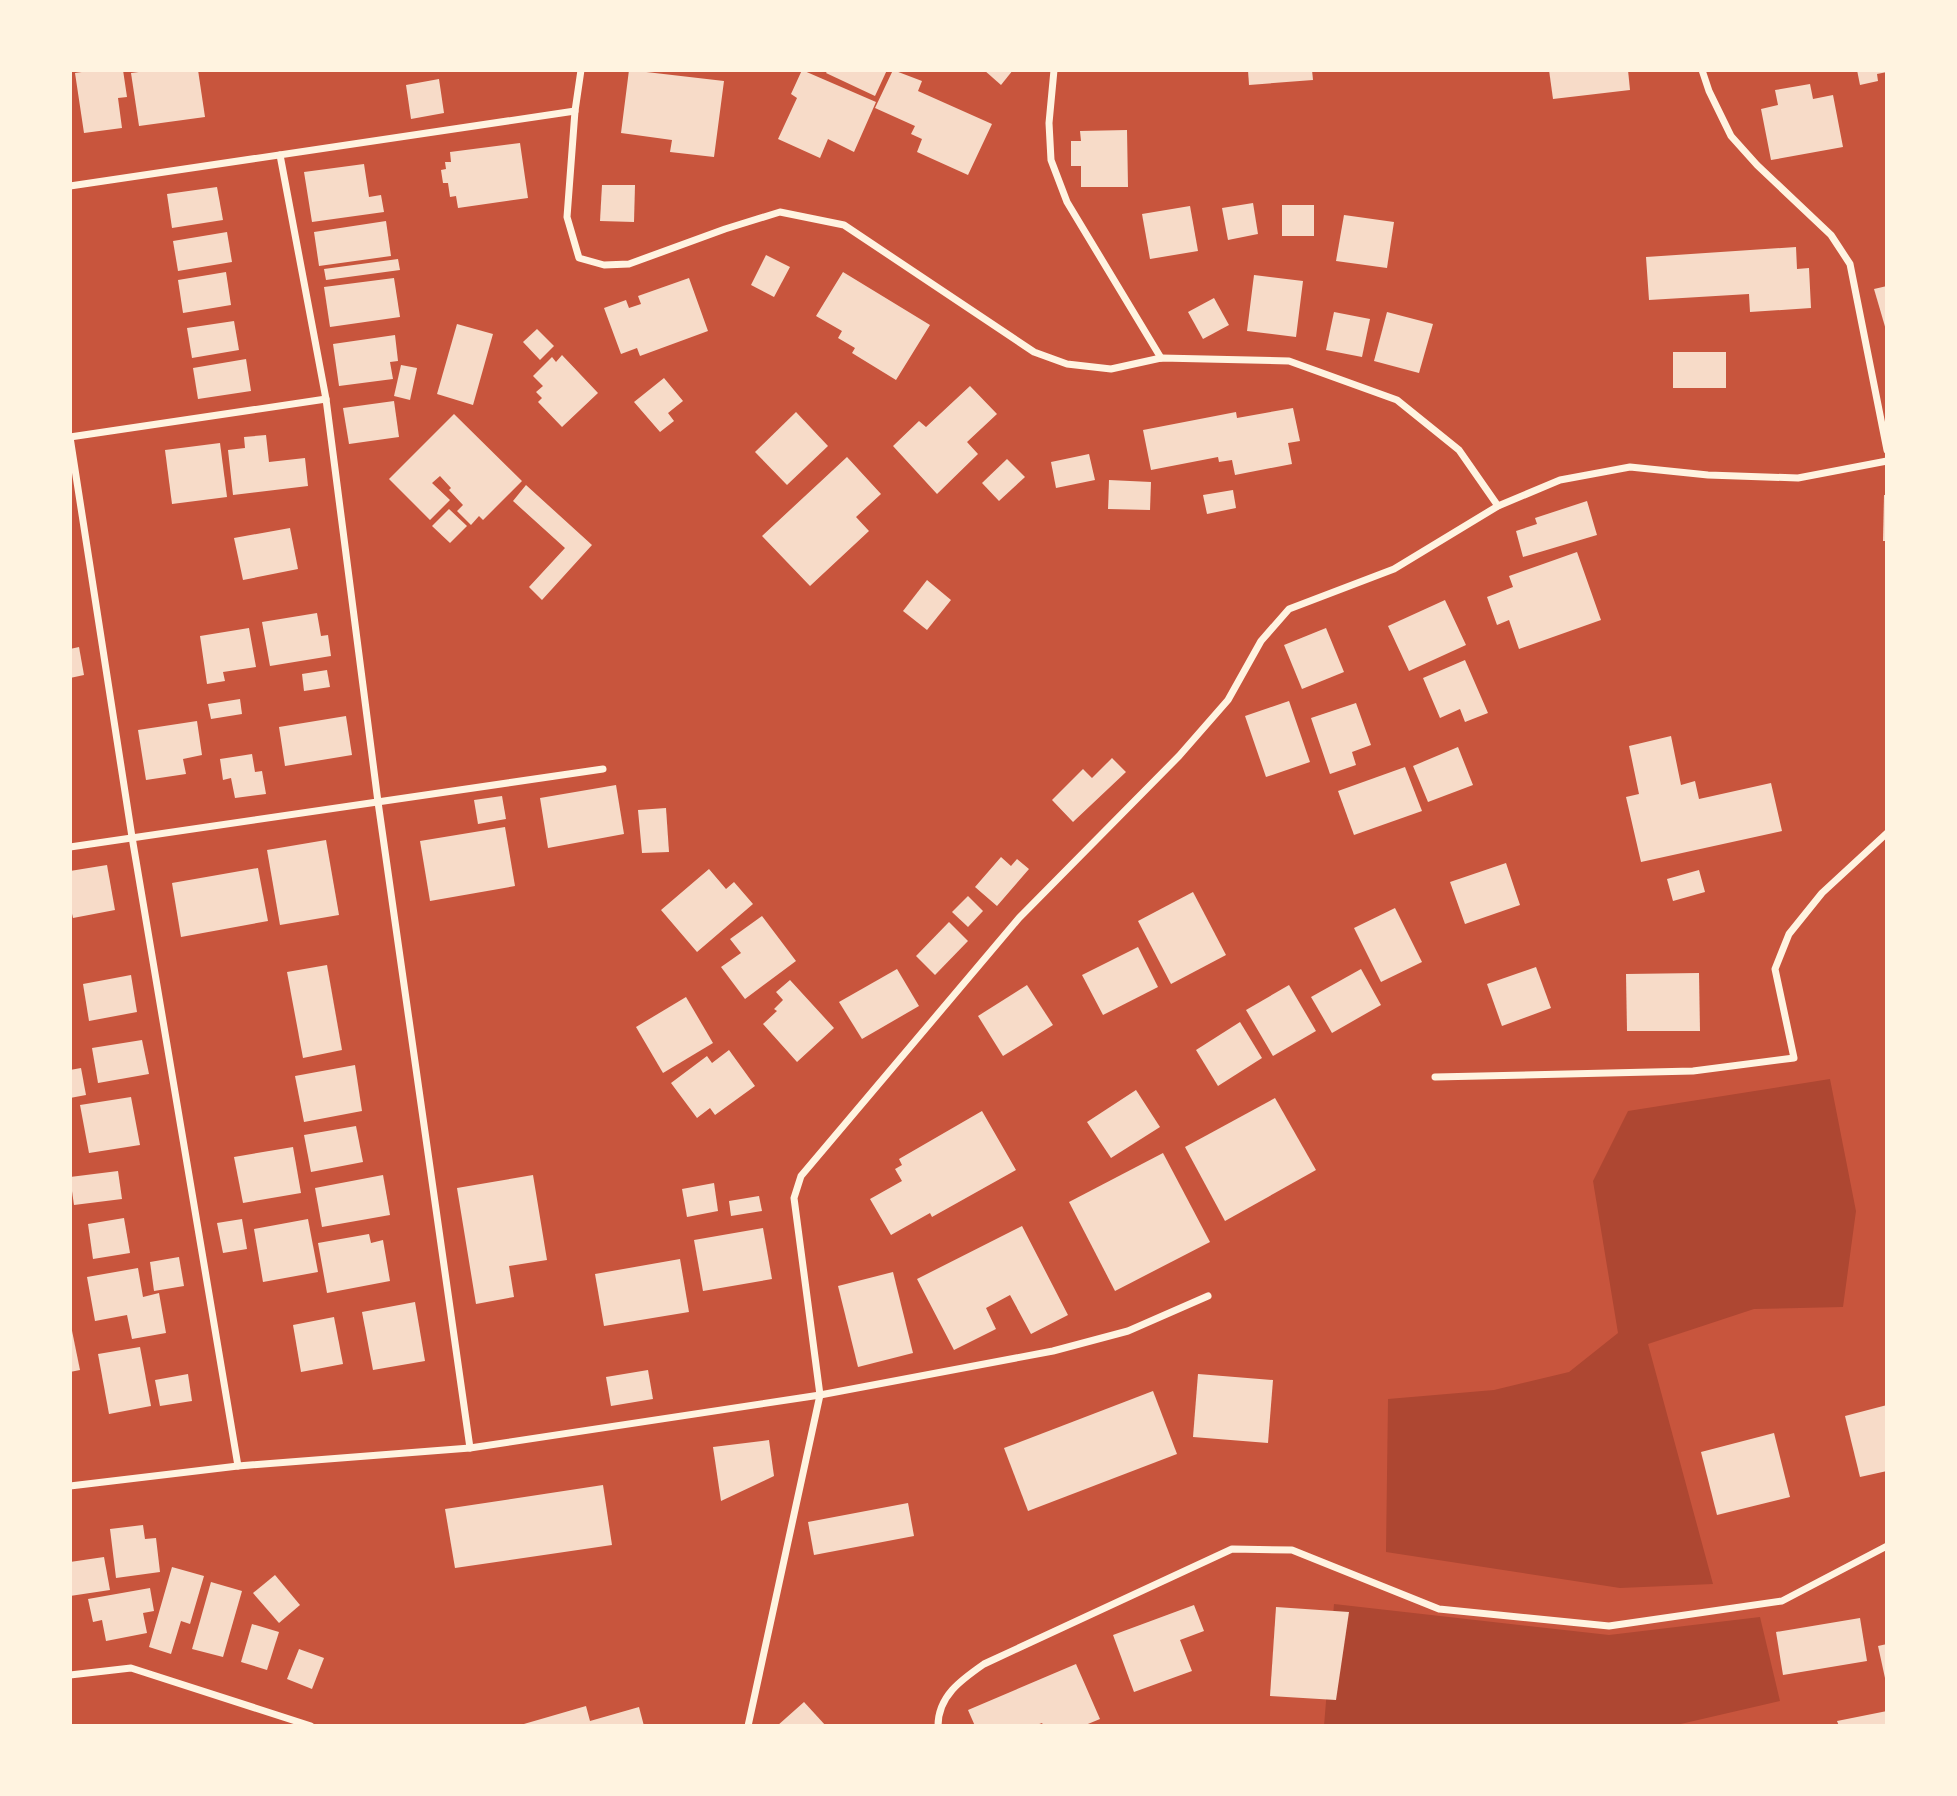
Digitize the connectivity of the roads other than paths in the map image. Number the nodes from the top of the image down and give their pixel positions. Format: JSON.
{"nodes":[{"id":1,"x":581,"y":70,"type":"edge"},
{"id":2,"x":1054,"y":70,"type":"edge"},
{"id":3,"x":1702,"y":70,"type":"edge"},
{"id":4,"x":575,"y":111,"type":"junction"},
{"id":5,"x":280,"y":155,"type":"junction"},
{"id":6,"x":70,"y":186,"type":"edge"},
{"id":7,"x":1161,"y":358,"type":"junction"},
{"id":8,"x":326,"y":399,"type":"junction"},
{"id":9,"x":70,"y":437,"type":"edge"},
{"id":10,"x":1887,"y":450,"type":"edge"},
{"id":11,"x":1887,"y":461,"type":"edge"},
{"id":12,"x":1498,"y":506,"type":"junction"},
{"id":13,"x":603,"y":769,"type":"dead end"},
{"id":14,"x":378,"y":802,"type":"junction"},
{"id":15,"x":1887,"y":833,"type":"edge"},
{"id":16,"x":132,"y":837,"type":"junction"},
{"id":17,"x":70,"y":847,"type":"edge"},
{"id":18,"x":1435,"y":1077,"type":"dead end"},
{"id":19,"x":1208,"y":1296,"type":"dead end"},
{"id":20,"x":820,"y":1395,"type":"junction"},
{"id":21,"x":470,"y":1448,"type":"junction"},
{"id":22,"x":238,"y":1466,"type":"junction"},
{"id":23,"x":70,"y":1486,"type":"edge"},
{"id":24,"x":1887,"y":1546,"type":"edge"},
{"id":25,"x":70,"y":1675,"type":"edge"},
{"id":26,"x":311,"y":1726,"type":"edge"},
{"id":27,"x":748,"y":1726,"type":"edge"},
{"id":28,"x":938,"y":1726,"type":"edge"}],
"edges":[{"from":1,"to":4,"type":"street"},
{"from":2,"to":7,"type":"street"},
{"from":3,"to":10,"type":"street"},
{"from":4,"to":5,"type":"street"},
{"from":4,"to":7,"type":"street"},
{"from":5,"to":6,"type":"street"},
{"from":5,"to":8,"type":"street"},
{"from":7,"to":12,"type":"street"},
{"from":8,"to":9,"type":"street"},
{"from":8,"to":14,"type":"street"},
{"from":9,"to":16,"type":"street"},
{"from":11,"to":12,"type":"street"},
{"from":12,"to":20,"type":"street"},
{"from":13,"to":14,"type":"street"},
{"from":14,"to":16,"type":"street"},
{"from":14,"to":21,"type":"street"},
{"from":15,"to":18,"type":"street"},
{"from":16,"to":17,"type":"street"},
{"from":16,"to":22,"type":"street"},
{"from":19,"to":20,"type":"street"},
{"from":20,"to":21,"type":"street"},
{"from":20,"to":27,"type":"street"},
{"from":21,"to":22,"type":"street"},
{"from":22,"to":23,"type":"street"},
{"from":24,"to":28,"type":"street"},
{"from":25,"to":26,"type":"street"}]}
